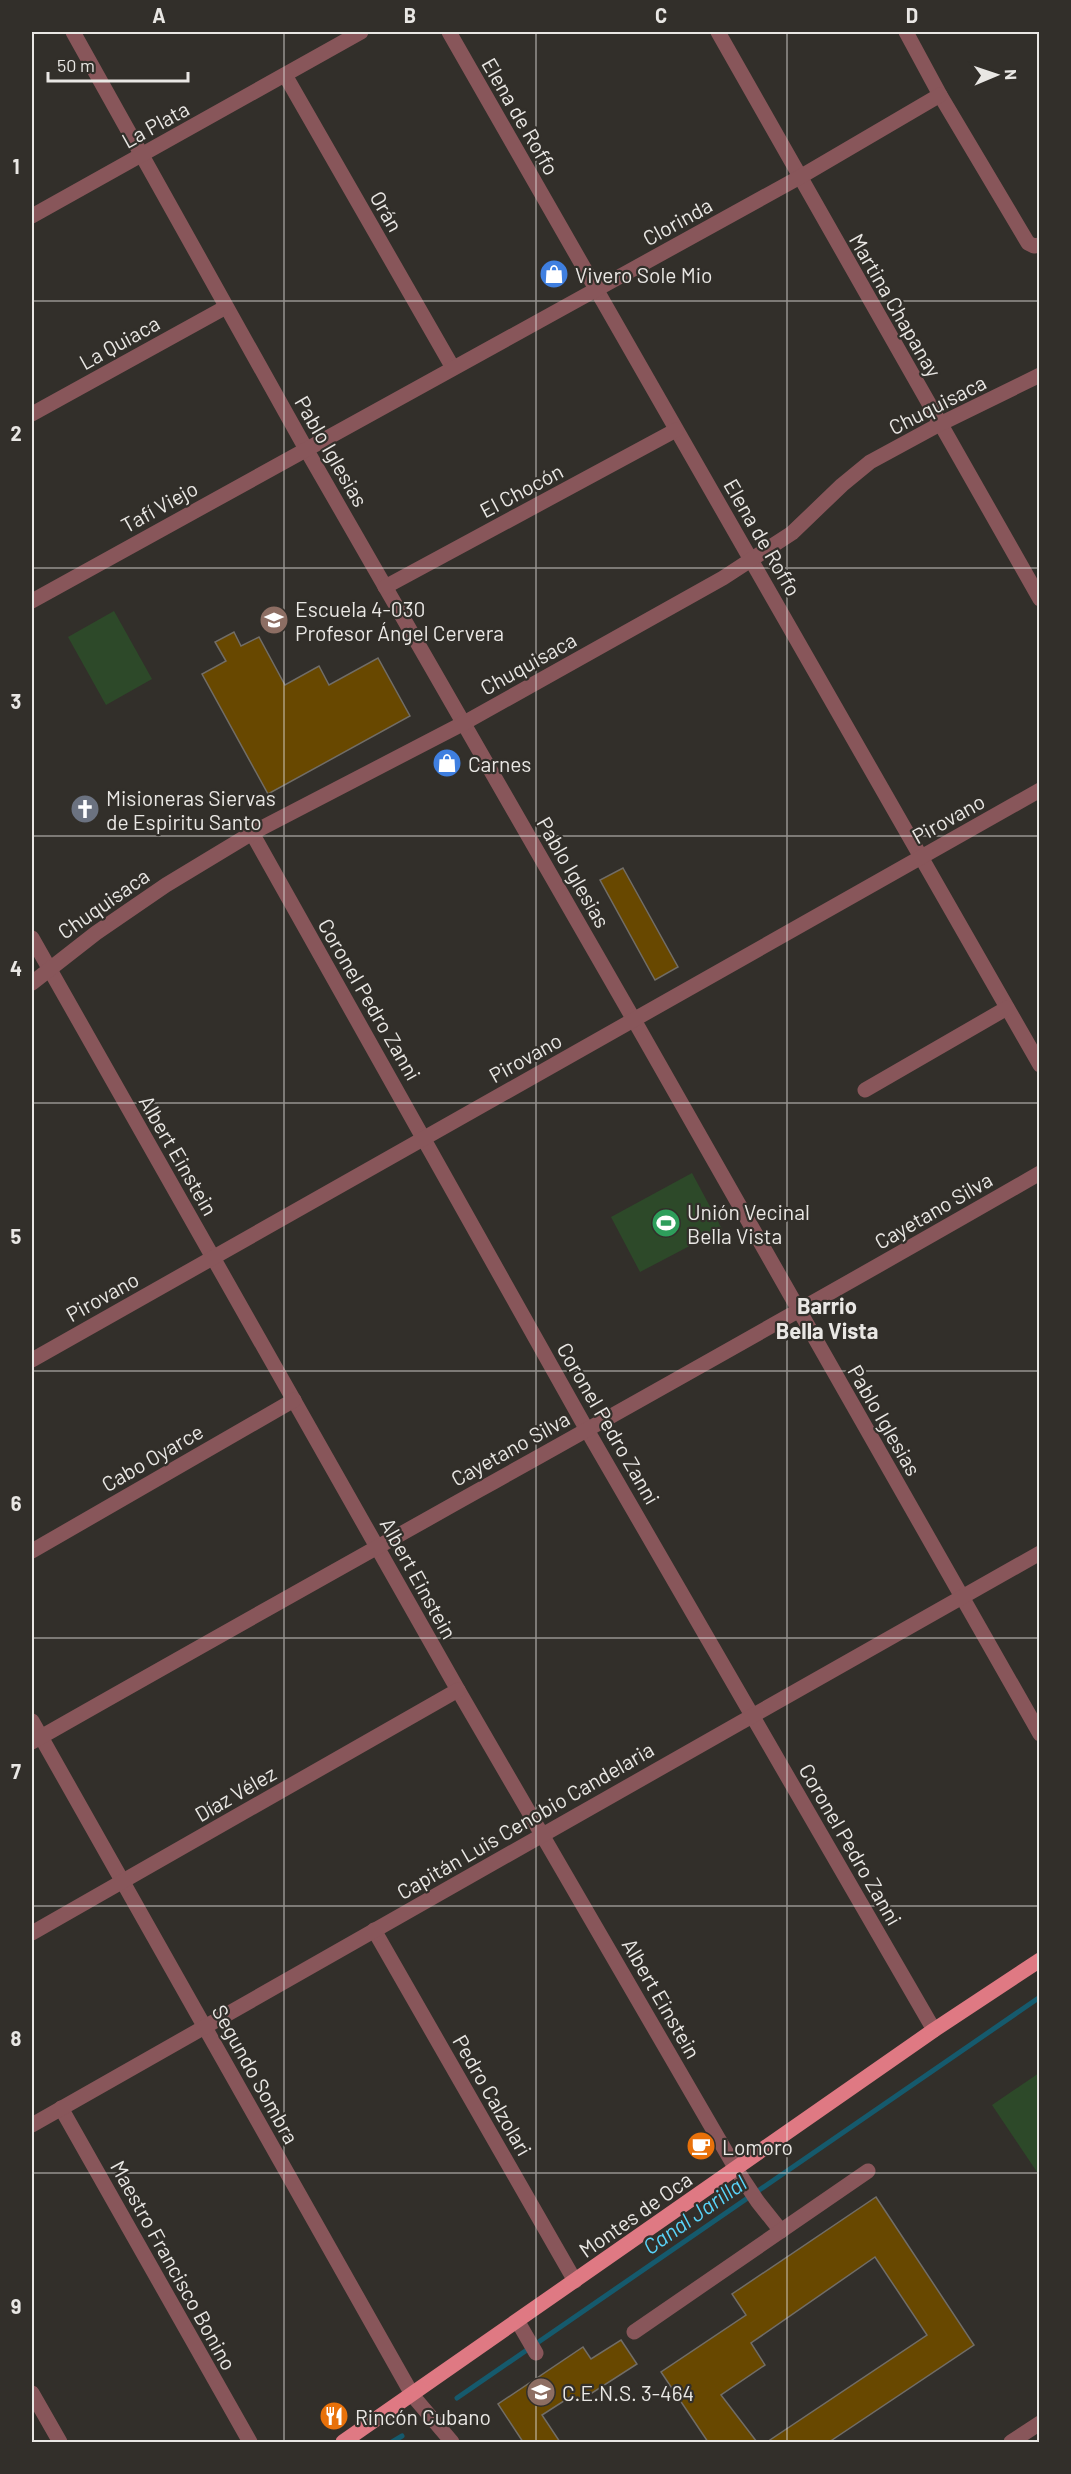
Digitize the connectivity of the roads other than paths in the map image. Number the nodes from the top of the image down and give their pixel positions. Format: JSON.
{"nodes":[{"id":1,"x":73,"y":32,"type":"edge"},
{"id":2,"x":361,"y":32,"type":"edge"},
{"id":3,"x":449,"y":32,"type":"edge"},
{"id":4,"x":718,"y":32,"type":"edge"},
{"id":5,"x":906,"y":32,"type":"edge"},
{"id":6,"x":285,"y":75,"type":"junction"},
{"id":7,"x":940,"y":95,"type":"junction"},
{"id":8,"x":141,"y":157,"type":"junction"},
{"id":9,"x":800,"y":177,"type":"junction"},
{"id":10,"x":32,"y":216,"type":"edge"},
{"id":11,"x":1040,"y":244,"type":"edge"},
{"id":12,"x":595,"y":289,"type":"junction"},
{"id":13,"x":226,"y":307,"type":"junction"},
{"id":14,"x":453,"y":368,"type":"junction"},
{"id":15,"x":1040,"y":375,"type":"edge"},
{"id":16,"x":32,"y":414,"type":"edge"},
{"id":17,"x":940,"y":424,"type":"junction"},
{"id":18,"x":676,"y":429,"type":"junction"},
{"id":19,"x":306,"y":449,"type":"junction"},
{"id":20,"x":753,"y":561,"type":"junction"},
{"id":21,"x":386,"y":587,"type":"junction"},
{"id":22,"x":1040,"y":598,"type":"edge"},
{"id":23,"x":32,"y":601,"type":"edge"},
{"id":24,"x":464,"y":723,"type":"junction"},
{"id":25,"x":1040,"y":790,"type":"edge"},
{"id":26,"x":252,"y":833,"type":"junction"},
{"id":27,"x":921,"y":857,"type":"junction"},
{"id":28,"x":32,"y":938,"type":"edge"},
{"id":29,"x":48,"y":968,"type":"junction"},
{"id":30,"x":32,"y":983,"type":"edge"},
{"id":31,"x":1007,"y":1008,"type":"junction"},
{"id":32,"x":634,"y":1020,"type":"junction"},
{"id":33,"x":1040,"y":1065,"type":"edge"},
{"id":34,"x":865,"y":1090,"type":"dead end"},
{"id":35,"x":424,"y":1137,"type":"junction"},
{"id":36,"x":1040,"y":1173,"type":"edge"},
{"id":37,"x":213,"y":1257,"type":"junction"},
{"id":38,"x":800,"y":1311,"type":"junction"},
{"id":39,"x":32,"y":1360,"type":"edge"},
{"id":40,"x":294,"y":1400,"type":"junction"},
{"id":41,"x":587,"y":1430,"type":"junction"},
{"id":42,"x":377,"y":1546,"type":"junction"},
{"id":43,"x":32,"y":1551,"type":"edge"},
{"id":44,"x":1040,"y":1553,"type":"edge"},
{"id":45,"x":962,"y":1596,"type":"junction"},
{"id":46,"x":458,"y":1690,"type":"junction"},
{"id":47,"x":753,"y":1716,"type":"junction"},
{"id":48,"x":32,"y":1720,"type":"edge"},
{"id":49,"x":1040,"y":1734,"type":"edge"},
{"id":50,"x":36,"y":1739,"type":"edge"},
{"id":51,"x":542,"y":1834,"type":"junction"},
{"id":52,"x":123,"y":1881,"type":"junction"},
{"id":53,"x":374,"y":1930,"type":"junction"},
{"id":54,"x":32,"y":1933,"type":"edge"},
{"id":55,"x":1040,"y":1960,"type":"edge"},
{"id":56,"x":206,"y":2028,"type":"junction"},
{"id":57,"x":934,"y":2030,"type":"junction"},
{"id":58,"x":61,"y":2108,"type":"junction"},
{"id":59,"x":32,"y":2125,"type":"edge"},
{"id":60,"x":736,"y":2169,"type":"junction"},
{"id":61,"x":868,"y":2171,"type":"dead end"},
{"id":62,"x":781,"y":2231,"type":"junction"},
{"id":63,"x":575,"y":2281,"type":"junction"},
{"id":64,"x":518,"y":2322,"type":"junction"},
{"id":65,"x":634,"y":2332,"type":"dead end"},
{"id":66,"x":532,"y":2348,"type":"dead end"},
{"id":67,"x":32,"y":2393,"type":"edge"},
{"id":68,"x":412,"y":2396,"type":"junction"},
{"id":69,"x":1040,"y":2422,"type":"edge"},
{"id":70,"x":60,"y":2442,"type":"edge"},
{"id":71,"x":250,"y":2442,"type":"edge"},
{"id":72,"x":343,"y":2442,"type":"edge"},
{"id":73,"x":452,"y":2442,"type":"edge"},
{"id":74,"x":1011,"y":2442,"type":"edge"}],
"edges":[{"from":1,"to":8,"type":"street","name":"Pablo Iglesias"},
{"from":2,"to":6,"type":"street","name":"La Plata"},
{"from":3,"to":12,"type":"street","name":"Elena de Roffo"},
{"from":4,"to":9,"type":"street","name":"Martina Chapanay"},
{"from":5,"to":7,"type":"street"},
{"from":6,"to":8,"type":"street","name":"La Plata"},
{"from":6,"to":14,"type":"street","name":"Orán"},
{"from":7,"to":9,"type":"street","name":"Clorinda"},
{"from":7,"to":11,"type":"street"},
{"from":8,"to":10,"type":"street","name":"La Plata"},
{"from":8,"to":13,"type":"street","name":"Pablo Iglesias"},
{"from":9,"to":12,"type":"street","name":"Clorinda"},
{"from":9,"to":17,"type":"street","name":"Martina Chapanay"},
{"from":12,"to":14,"type":"street","name":"Clorinda"},
{"from":12,"to":18,"type":"street","name":"Elena de Roffo"},
{"from":13,"to":16,"type":"street","name":"La Quiaca"},
{"from":13,"to":19,"type":"street","name":"Pablo Iglesias"},
{"from":14,"to":19,"type":"street","name":"Clorinda"},
{"from":15,"to":17,"type":"street","name":"Chuquisaca"},
{"from":17,"to":20,"type":"street","name":"Chuquisaca"},
{"from":17,"to":22,"type":"street","name":"Martina Chapanay"},
{"from":18,"to":20,"type":"street","name":"Elena de Roffo"},
{"from":18,"to":21,"type":"street","name":"El Chocón"},
{"from":19,"to":21,"type":"street","name":"Pablo Iglesias"},
{"from":19,"to":23,"type":"street","name":"Tafí Viejo"},
{"from":20,"to":24,"type":"street","name":"Chuquisaca"},
{"from":20,"to":27,"type":"street","name":"Elena de Roffo"},
{"from":21,"to":24,"type":"street","name":"Pablo Iglesias"},
{"from":24,"to":26,"type":"street","name":"Chuquisaca"},
{"from":24,"to":32,"type":"street","name":"Pablo Iglesias"},
{"from":25,"to":27,"type":"street","name":"Pirovano"},
{"from":26,"to":29,"type":"street","name":"Chuquisaca"},
{"from":26,"to":35,"type":"street","name":"Coronel Pedro Zanni"},
{"from":27,"to":31,"type":"street","name":"Elena de Roffo"},
{"from":27,"to":32,"type":"street","name":"Pirovano"},
{"from":28,"to":29,"type":"street","name":"Albert Einstein"},
{"from":29,"to":30,"type":"street","name":"Chuquisaca"},
{"from":29,"to":37,"type":"street","name":"Albert Einstein"},
{"from":31,"to":33,"type":"street","name":"Elena de Roffo"},
{"from":31,"to":34,"type":"street"},
{"from":32,"to":35,"type":"street","name":"Pirovano"},
{"from":32,"to":38,"type":"street","name":"Pablo Iglesias"},
{"from":35,"to":37,"type":"street","name":"Pirovano"},
{"from":35,"to":41,"type":"street","name":"Coronel Pedro Zanni"},
{"from":36,"to":38,"type":"street","name":"Cayetano Silva"},
{"from":37,"to":39,"type":"street","name":"Pirovano"},
{"from":37,"to":40,"type":"street","name":"Albert Einstein"},
{"from":38,"to":41,"type":"street","name":"Cayetano Silva"},
{"from":38,"to":45,"type":"street","name":"Pablo Iglesias"},
{"from":40,"to":42,"type":"street","name":"Albert Einstein"},
{"from":40,"to":43,"type":"street","name":"Cabo Oyarce"},
{"from":41,"to":42,"type":"street","name":"Cayetano Silva"},
{"from":41,"to":47,"type":"street","name":"Coronel Pedro Zanni"},
{"from":42,"to":46,"type":"street","name":"Albert Einstein"},
{"from":42,"to":50,"type":"street","name":"Cayetano Silva"},
{"from":44,"to":45,"type":"street","name":"Capitán Luis Cenobio Candelaria"},
{"from":45,"to":47,"type":"street","name":"Capitán Luis Cenobio Candelaria"},
{"from":45,"to":49,"type":"street","name":"Pablo Iglesias"},
{"from":46,"to":51,"type":"street","name":"Albert Einstein"},
{"from":46,"to":52,"type":"street","name":"Díaz Vélez"},
{"from":47,"to":51,"type":"street","name":"Capitán Luis Cenobio Candelaria"},
{"from":47,"to":57,"type":"street","name":"Coronel Pedro Zanni"},
{"from":48,"to":50,"type":"street","name":"Segundo Sombra"},
{"from":50,"to":52,"type":"street","name":"Segundo Sombra"},
{"from":51,"to":53,"type":"street","name":"Capitán Luis Cenobio Candelaria"},
{"from":51,"to":60,"type":"street","name":"Albert Einstein"},
{"from":52,"to":54,"type":"street","name":"Díaz Vélez"},
{"from":52,"to":56,"type":"street","name":"Segundo Sombra"},
{"from":53,"to":56,"type":"street","name":"Capitán Luis Cenobio Candelaria"},
{"from":53,"to":63,"type":"street","name":"Pedro Calzolari"},
{"from":55,"to":57,"type":"main road","name":"Montes de Oca"},
{"from":56,"to":58,"type":"street","name":"Capitán Luis Cenobio Candelaria"},
{"from":56,"to":68,"type":"street","name":"Segundo Sombra"},
{"from":57,"to":60,"type":"main road","name":"Montes de Oca"},
{"from":58,"to":59,"type":"street","name":"Capitán Luis Cenobio Candelaria"},
{"from":58,"to":71,"type":"street","name":"Maestro Francisco Bonino"},
{"from":60,"to":62,"type":"street","name":"Albert Einstein"},
{"from":60,"to":63,"type":"main road","name":"Montes de Oca"},
{"from":61,"to":62,"type":"street"},
{"from":62,"to":65,"type":"street"},
{"from":63,"to":64,"type":"main road","name":"Montes de Oca"},
{"from":64,"to":66,"type":"street"},
{"from":64,"to":68,"type":"main road","name":"Montes de Oca"},
{"from":67,"to":70,"type":"street"},
{"from":68,"to":72,"type":"main road","name":"Montes de Oca"},
{"from":68,"to":73,"type":"street","name":"Segundo Sombra"},
{"from":69,"to":74,"type":"street"}]}
